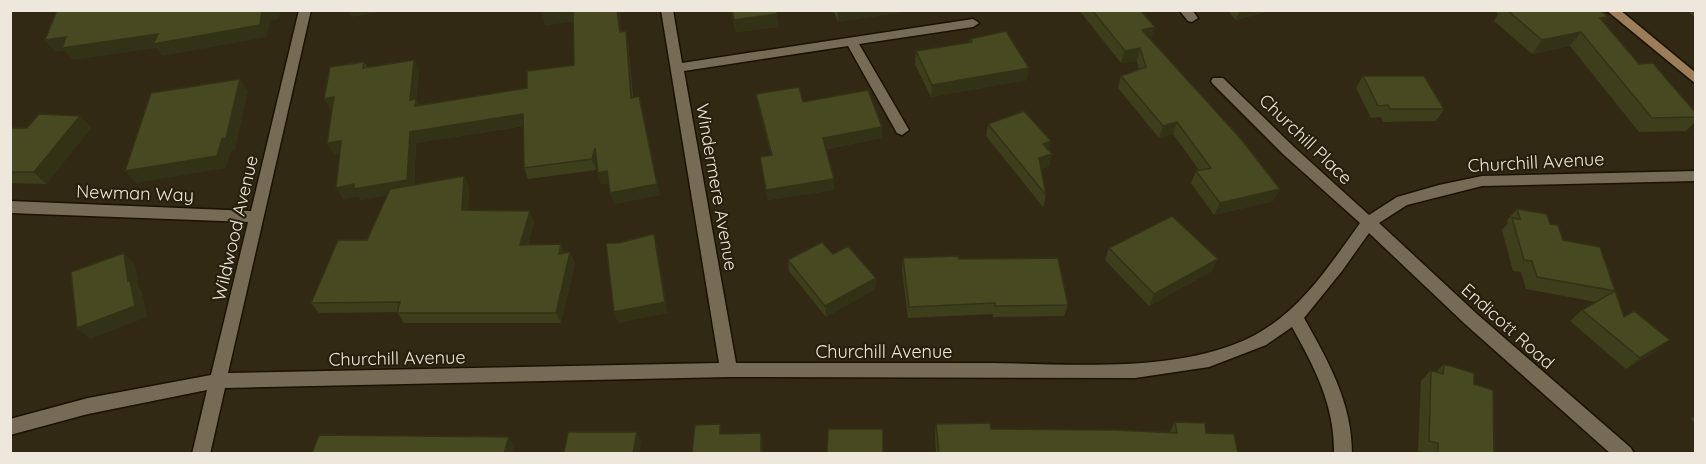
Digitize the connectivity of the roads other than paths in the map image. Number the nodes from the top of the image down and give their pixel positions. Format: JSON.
{"nodes":[{"id":1,"x":305,"y":10,"type":"edge"},
{"id":2,"x":667,"y":10,"type":"edge"},
{"id":3,"x":1612,"y":10,"type":"edge"},
{"id":4,"x":973,"y":23,"type":"dead end"},
{"id":5,"x":851,"y":41,"type":"junction"},
{"id":6,"x":677,"y":68,"type":"junction"},
{"id":7,"x":1695,"y":80,"type":"edge"},
{"id":8,"x":1218,"y":81,"type":"dead end"},
{"id":9,"x":902,"y":130,"type":"dead end"},
{"id":10,"x":1695,"y":176,"type":"edge"},
{"id":11,"x":10,"y":207,"type":"edge"},
{"id":12,"x":258,"y":217,"type":"junction"},
{"id":13,"x":1368,"y":223,"type":"junction"},
{"id":14,"x":1295,"y":317,"type":"junction"},
{"id":15,"x":729,"y":370,"type":"junction"},
{"id":16,"x":218,"y":381,"type":"junction"},
{"id":17,"x":10,"y":427,"type":"edge"},
{"id":18,"x":201,"y":453,"type":"edge"},
{"id":19,"x":1343,"y":453,"type":"edge"},
{"id":20,"x":1625,"y":453,"type":"edge"}],
"edges":[{"from":1,"to":12,"type":"street","name":"Wildwood Avenue"},
{"from":2,"to":6,"type":"street","name":"Windermere Avenue"},
{"from":3,"to":7,"type":"street"},
{"from":4,"to":5,"type":"street"},
{"from":5,"to":6,"type":"street"},
{"from":5,"to":9,"type":"street"},
{"from":6,"to":15,"type":"street","name":"Windermere Avenue"},
{"from":8,"to":13,"type":"street","name":"Churchill Place"},
{"from":10,"to":13,"type":"street","name":"Churchill Avenue"},
{"from":11,"to":12,"type":"street","name":"Newman Way"},
{"from":12,"to":16,"type":"street","name":"Wildwood Avenue"},
{"from":13,"to":14,"type":"street","name":"Churchill Avenue"},
{"from":13,"to":20,"type":"street","name":"Endicott Road"},
{"from":14,"to":15,"type":"street","name":"Churchill Avenue"},
{"from":14,"to":19,"type":"street"},
{"from":15,"to":16,"type":"street","name":"Churchill Avenue"},
{"from":16,"to":17,"type":"street","name":"Churchill Avenue"},
{"from":16,"to":18,"type":"street","name":"Wildwood Avenue"}]}
